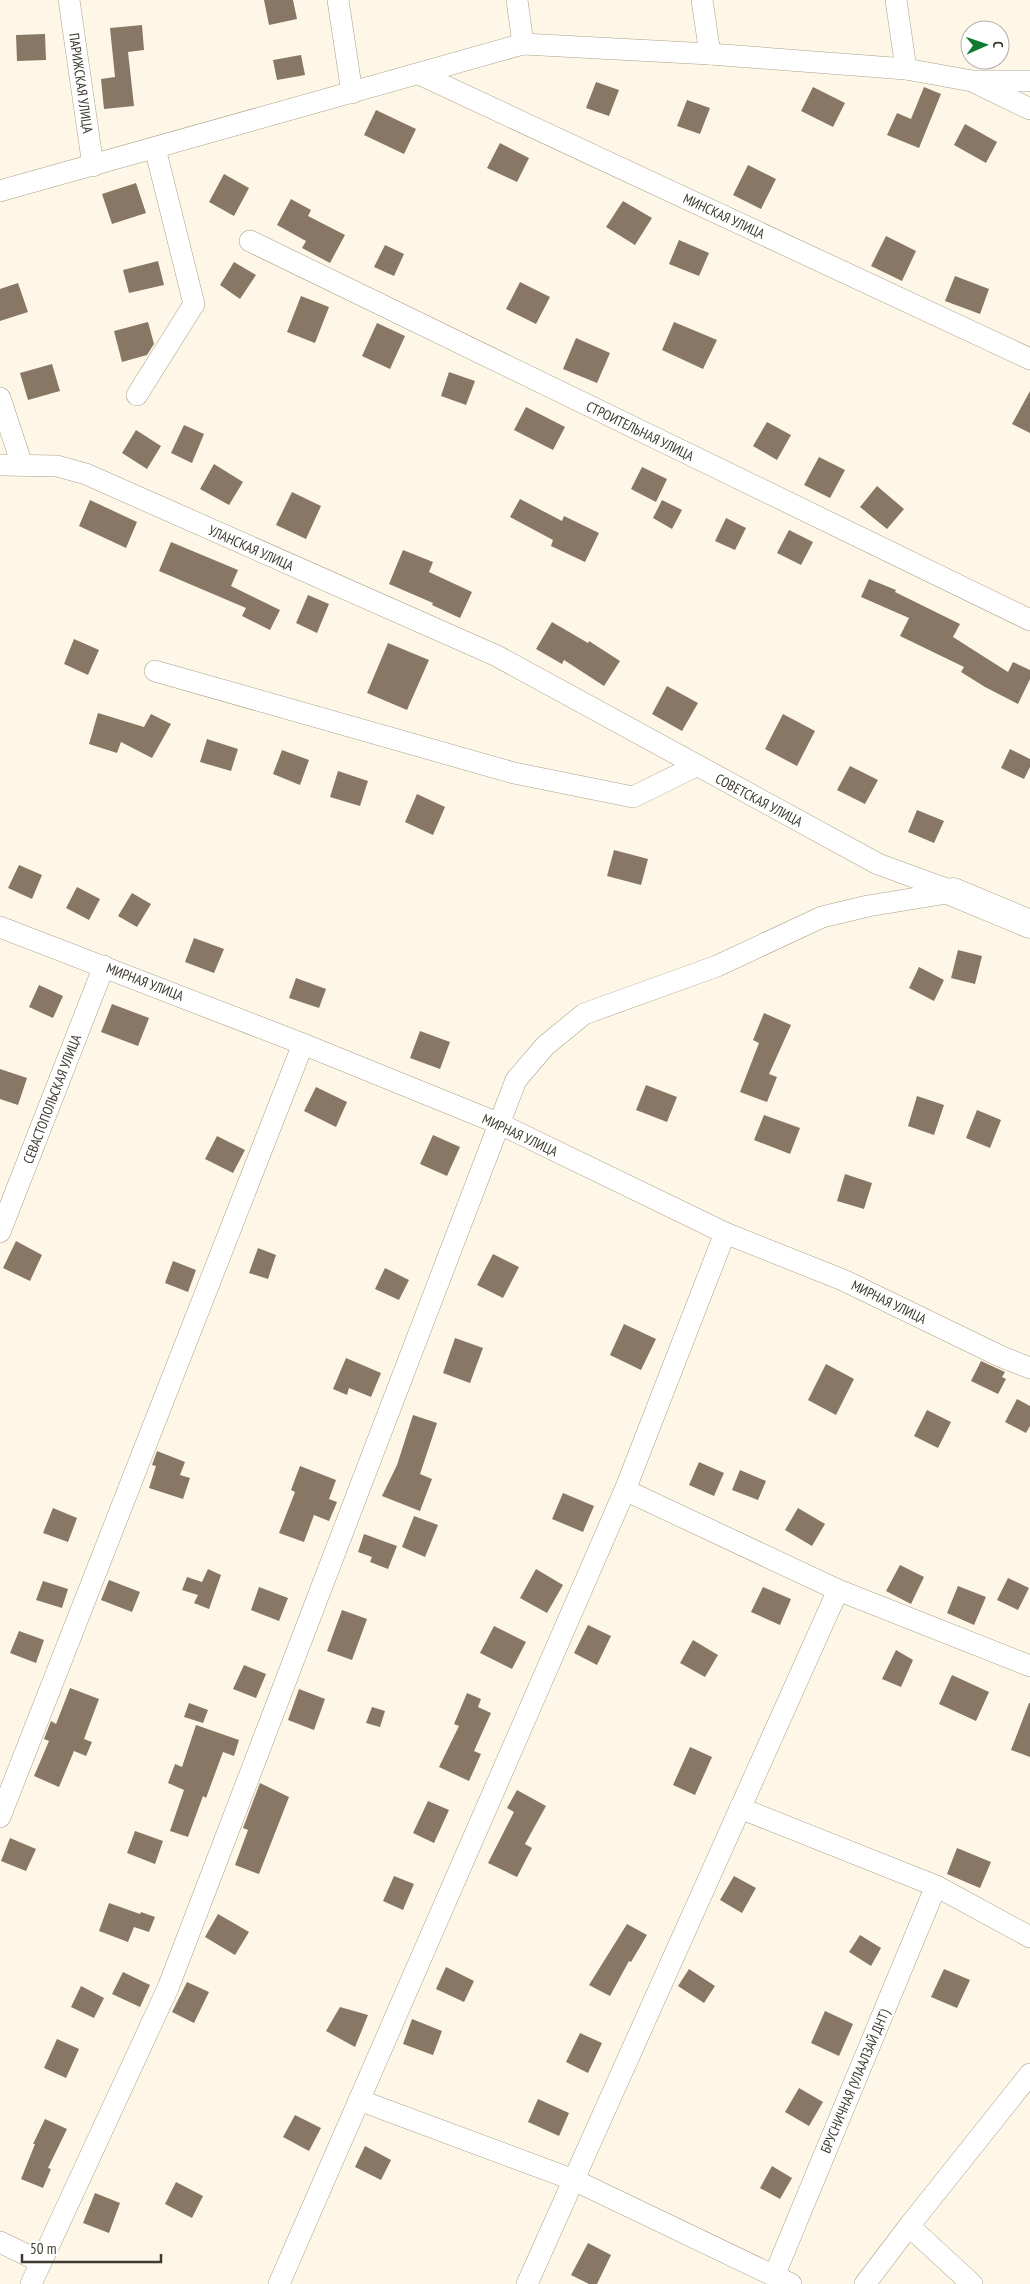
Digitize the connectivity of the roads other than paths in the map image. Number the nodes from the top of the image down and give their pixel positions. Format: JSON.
{"nodes":[{"id":1,"x":69,"y":0,"type":"edge"},
{"id":2,"x":338,"y":0,"type":"edge"},
{"id":3,"x":517,"y":0,"type":"edge"},
{"id":4,"x":702,"y":0,"type":"edge"},
{"id":5,"x":896,"y":0,"type":"edge"},
{"id":6,"x":524,"y":44,"type":"junction"},
{"id":7,"x":710,"y":54,"type":"junction"},
{"id":8,"x":906,"y":69,"type":"junction"},
{"id":9,"x":419,"y":74,"type":"junction"},
{"id":10,"x":972,"y":81,"type":"junction"},
{"id":11,"x":1030,"y":81,"type":"edge"},
{"id":12,"x":352,"y":93,"type":"junction"},
{"id":13,"x":1030,"y":109,"type":"edge"},
{"id":14,"x":156,"y":148,"type":"junction"},
{"id":15,"x":93,"y":166,"type":"junction"},
{"id":16,"x":0,"y":191,"type":"edge"},
{"id":17,"x":250,"y":241,"type":"dead end"},
{"id":18,"x":1030,"y":359,"type":"edge"},
{"id":19,"x":137,"y":395,"type":"dead end"},
{"id":20,"x":0,"y":398,"type":"edge"},
{"id":21,"x":0,"y":465,"type":"edge"},
{"id":22,"x":22,"y":465,"type":"junction"},
{"id":23,"x":1030,"y":620,"type":"edge"},
{"id":24,"x":497,"y":656,"type":"joint"},
{"id":25,"x":155,"y":671,"type":"dead end"},
{"id":26,"x":696,"y":766,"type":"junction"},
{"id":27,"x":953,"y":892,"type":"junction"},
{"id":28,"x":1030,"y":924,"type":"edge"},
{"id":29,"x":0,"y":927,"type":"edge"},
{"id":30,"x":104,"y":966,"type":"junction"},
{"id":31,"x":303,"y":1044,"type":"junction"},
{"id":32,"x":500,"y":1124,"type":"junction"},
{"id":33,"x":0,"y":1232,"type":"edge"},
{"id":34,"x":726,"y":1233,"type":"junction"},
{"id":35,"x":1030,"y":1368,"type":"edge"},
{"id":36,"x":625,"y":1490,"type":"junction"},
{"id":37,"x":838,"y":1590,"type":"junction"},
{"id":38,"x":1030,"y":1666,"type":"edge"},
{"id":39,"x":740,"y":1808,"type":"junction"},
{"id":40,"x":0,"y":1817,"type":"edge"},
{"id":41,"x":936,"y":1886,"type":"junction"},
{"id":42,"x":1030,"y":1937,"type":"edge"},
{"id":43,"x":1030,"y":2074,"type":"edge"},
{"id":44,"x":359,"y":2100,"type":"junction"},
{"id":45,"x":574,"y":2180,"type":"junction"},
{"id":46,"x":909,"y":2226,"type":"junction"},
{"id":47,"x":0,"y":2242,"type":"edge"},
{"id":48,"x":41,"y":2262,"type":"junction"},
{"id":49,"x":782,"y":2280,"type":"edge"},
{"id":50,"x":31,"y":2284,"type":"edge"},
{"id":51,"x":279,"y":2284,"type":"edge"},
{"id":52,"x":527,"y":2284,"type":"edge"},
{"id":53,"x":865,"y":2284,"type":"edge"},
{"id":54,"x":972,"y":2284,"type":"edge"}],
"edges":[{"from":1,"to":15,"type":"street","name":"ПАРИЖСКАЯ УЛИЦА"},
{"from":2,"to":12,"type":"street"},
{"from":3,"to":6,"type":"street"},
{"from":4,"to":7,"type":"street"},
{"from":5,"to":8,"type":"street"},
{"from":6,"to":7,"type":"street"},
{"from":6,"to":9,"type":"street"},
{"from":7,"to":8,"type":"street"},
{"from":8,"to":10,"type":"street"},
{"from":9,"to":12,"type":"street"},
{"from":9,"to":18,"type":"street","name":"МИНСКАЯ УЛИЦА"},
{"from":10,"to":11,"type":"street"},
{"from":10,"to":13,"type":"street"},
{"from":12,"to":14,"type":"street"},
{"from":14,"to":15,"type":"street"},
{"from":14,"to":19,"type":"street"},
{"from":15,"to":16,"type":"street"},
{"from":17,"to":23,"type":"street","name":"СТРОИТЕЛЬНАЯ УЛИЦА"},
{"from":20,"to":22,"type":"street"},
{"from":21,"to":22,"type":"street","name":"УЛАНСКАЯ УЛИЦА"},
{"from":22,"to":24,"type":"street","name":"УЛАНСКАЯ УЛИЦА"},
{"from":24,"to":26,"type":"street","name":"СОВЕТСКАЯ УЛИЦА"},
{"from":25,"to":26,"type":"street"},
{"from":26,"to":27,"type":"street","name":"СОВЕТСКАЯ УЛИЦА"},
{"from":27,"to":28,"type":"main road","name":"СОВЕТСКАЯ УЛИЦА"},
{"from":27,"to":32,"type":"street"},
{"from":29,"to":30,"type":"street","name":"МИРНАЯ УЛИЦА"},
{"from":30,"to":31,"type":"street","name":"МИРНАЯ УЛИЦА"},
{"from":30,"to":33,"type":"street","name":"СЕВАСТОПОЛЬСКАЯ УЛИЦА"},
{"from":31,"to":32,"type":"street","name":"МИРНАЯ УЛИЦА"},
{"from":31,"to":40,"type":"street"},
{"from":32,"to":34,"type":"street","name":"МИРНАЯ УЛИЦА"},
{"from":32,"to":48,"type":"street"},
{"from":34,"to":35,"type":"street","name":"МИРНАЯ УЛИЦА"},
{"from":34,"to":36,"type":"street"},
{"from":36,"to":37,"type":"street"},
{"from":36,"to":44,"type":"street"},
{"from":37,"to":38,"type":"street"},
{"from":37,"to":39,"type":"street"},
{"from":39,"to":41,"type":"street"},
{"from":39,"to":45,"type":"street"},
{"from":41,"to":42,"type":"street"},
{"from":41,"to":49,"type":"street","name":"БРУСНИЧНАЯ (УЛААЛЗАЙ ДНТ)"},
{"from":43,"to":46,"type":"street"},
{"from":44,"to":45,"type":"street","name":"БРУСНИЧНАЯ (УЛААЛЗАЙ ДНТ)"},
{"from":44,"to":51,"type":"street"},
{"from":45,"to":49,"type":"street","name":"БРУСНИЧНАЯ (УЛААЛЗАЙ ДНТ)"},
{"from":45,"to":52,"type":"street"},
{"from":46,"to":53,"type":"street"},
{"from":46,"to":54,"type":"street"},
{"from":47,"to":48,"type":"street"},
{"from":48,"to":50,"type":"street"}]}
